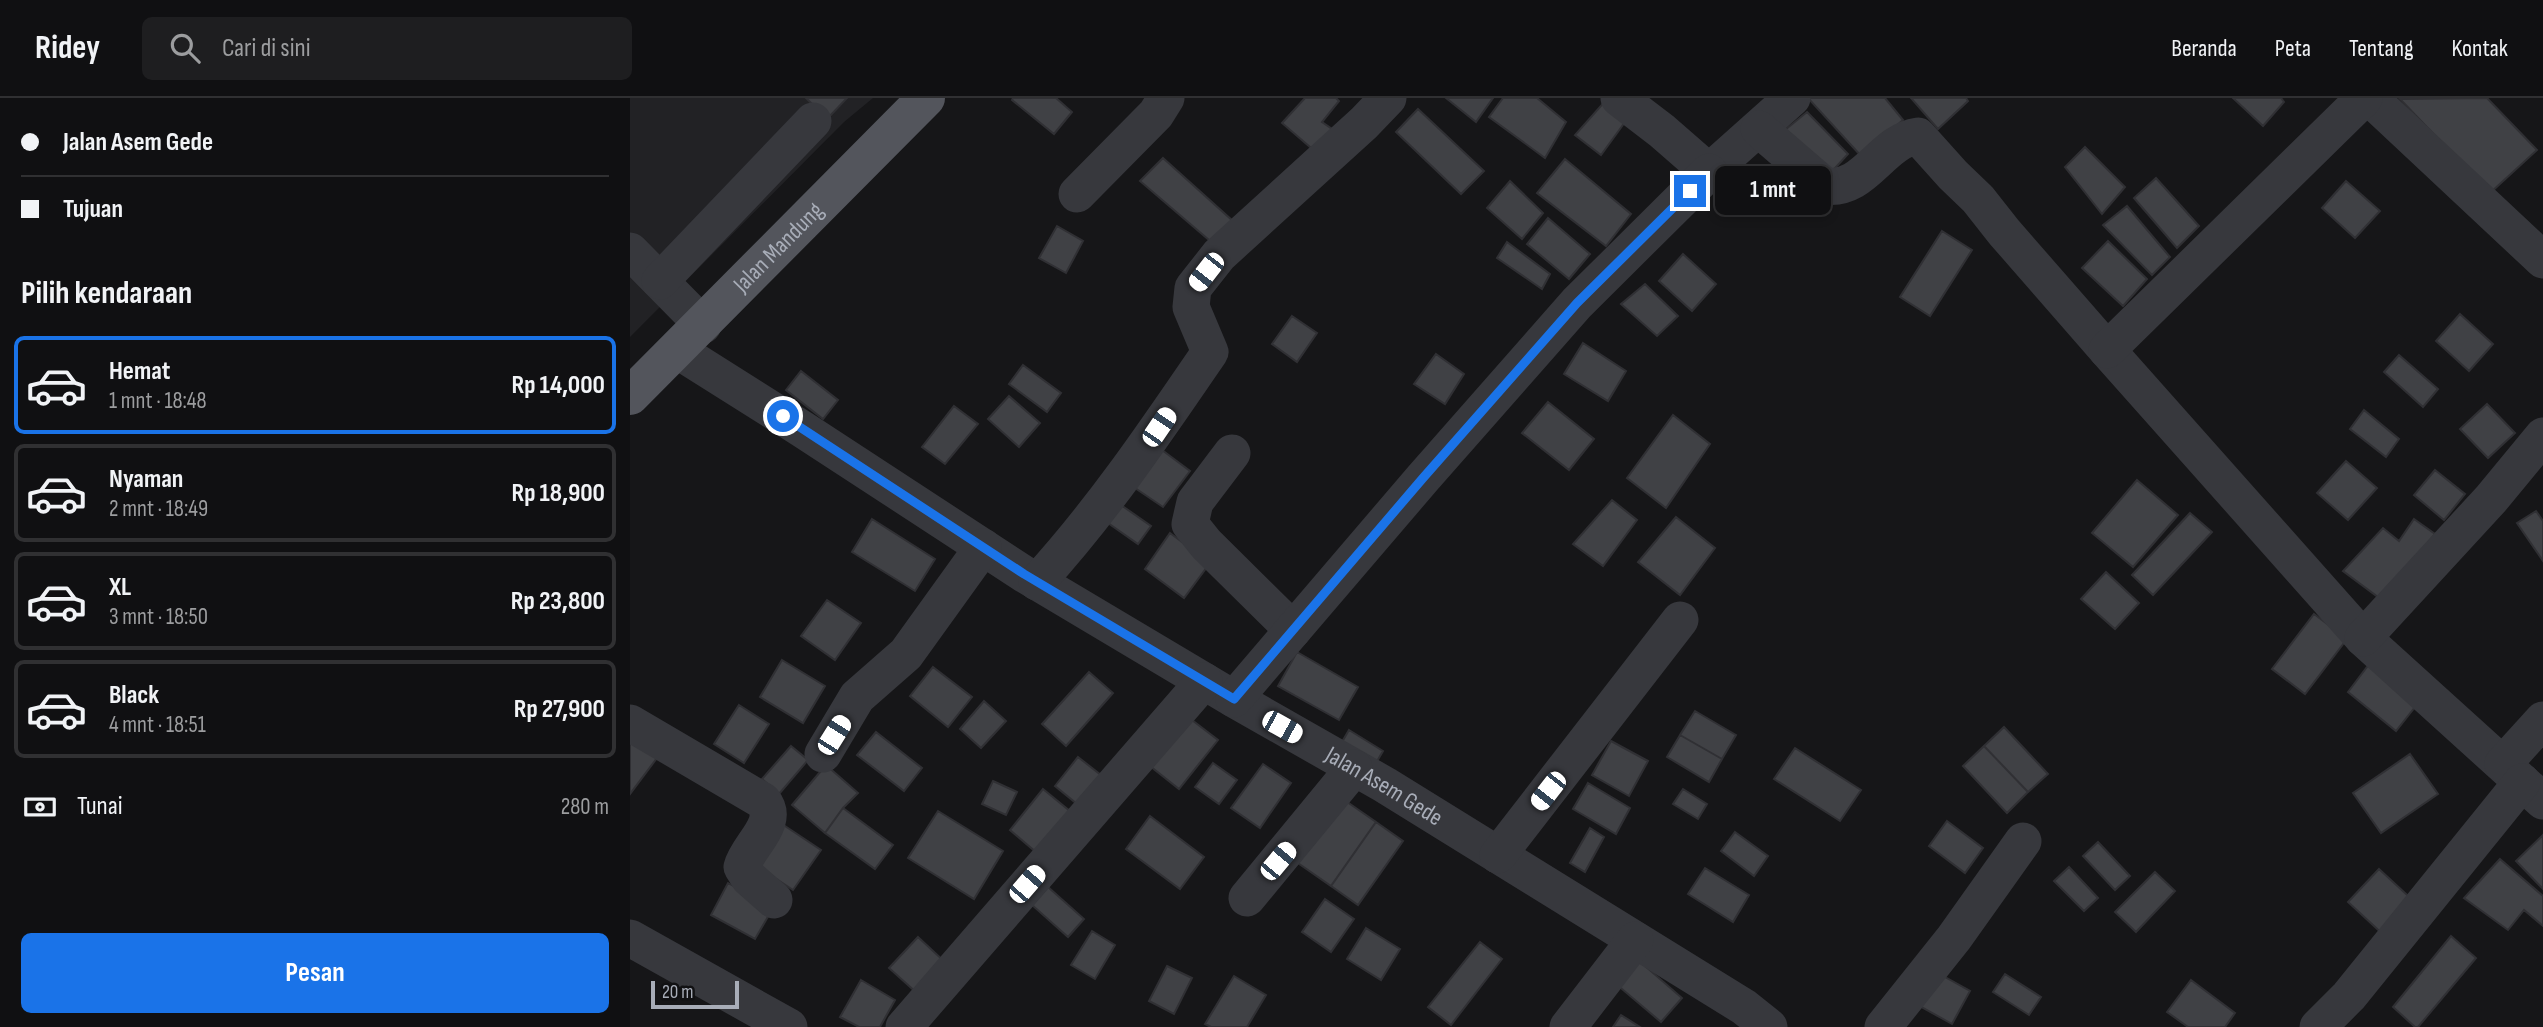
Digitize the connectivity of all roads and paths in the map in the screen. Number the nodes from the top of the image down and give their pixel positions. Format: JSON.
{"nodes":[{"id":1,"x":926,"y":98,"type":"edge"},
{"id":2,"x":1166,"y":98,"type":"edge"},
{"id":3,"x":1388,"y":98,"type":"edge"},
{"id":4,"x":1619,"y":98,"type":"edge"},
{"id":5,"x":1793,"y":98,"type":"edge"},
{"id":6,"x":2364,"y":98,"type":"edge"},
{"id":7,"x":2370,"y":98,"type":"edge"},
{"id":8,"x":813,"y":121,"type":"dead end"},
{"id":9,"x":1759,"y":129,"type":"junction"},
{"id":10,"x":1709,"y":172,"type":"junction"},
{"id":11,"x":1077,"y":194,"type":"dead end"},
{"id":12,"x":630,"y":251,"type":"edge"},
{"id":13,"x":2543,"y":260,"type":"edge"},
{"id":14,"x":660,"y":281,"type":"junction"},
{"id":15,"x":690,"y":337,"type":"junction"},
{"id":16,"x":2107,"y":350,"type":"junction"},
{"id":17,"x":630,"y":396,"type":"edge"},
{"id":18,"x":2543,"y":436,"type":"edge"},
{"id":19,"x":1232,"y":453,"type":"dead end"},
{"id":20,"x":983,"y":547,"type":"junction"},
{"id":21,"x":1037,"y":582,"type":"junction"},
{"id":22,"x":1680,"y":620,"type":"dead end"},
{"id":23,"x":1293,"y":630,"type":"junction"},
{"id":24,"x":2363,"y":638,"type":"junction"},
{"id":25,"x":1219,"y":690,"type":"junction"},
{"id":26,"x":2543,"y":720,"type":"edge"},
{"id":27,"x":630,"y":723,"type":"edge"},
{"id":28,"x":823,"y":754,"type":"dead end"},
{"id":29,"x":1354,"y":768,"type":"junction"},
{"id":30,"x":2522,"y":782,"type":"edge"},
{"id":31,"x":2023,"y":841,"type":"dead end"},
{"id":32,"x":1498,"y":855,"type":"junction"},
{"id":33,"x":1247,"y":898,"type":"dead end"},
{"id":34,"x":774,"y":900,"type":"dead end"},
{"id":35,"x":630,"y":938,"type":"edge"},
{"id":36,"x":1635,"y":940,"type":"junction"},
{"id":37,"x":1746,"y":1020,"type":"edge"},
{"id":38,"x":789,"y":1027,"type":"edge"},
{"id":39,"x":904,"y":1027,"type":"edge"},
{"id":40,"x":1568,"y":1027,"type":"edge"},
{"id":41,"x":1883,"y":1027,"type":"edge"},
{"id":42,"x":2318,"y":1027,"type":"edge"}],
"edges":[{"from":1,"to":15,"type":"main road","name":"Jalan Mandung"},
{"from":2,"to":11,"type":"street"},
{"from":3,"to":21,"type":"street"},
{"from":4,"to":10,"type":"street"},
{"from":5,"to":9,"type":"street"},
{"from":6,"to":16,"type":"street"},
{"from":7,"to":13,"type":"street"},
{"from":8,"to":14,"type":"street"},
{"from":9,"to":10,"type":"street"},
{"from":9,"to":16,"type":"street"},
{"from":10,"to":23,"type":"street"},
{"from":12,"to":14,"type":"street","name":"Jalan Asem Gede"},
{"from":14,"to":15,"type":"street","name":"Jalan Asem Gede"},
{"from":15,"to":17,"type":"main road","name":"Jalan Mandung"},
{"from":15,"to":20,"type":"street","name":"Jalan Asem Gede"},
{"from":16,"to":24,"type":"street"},
{"from":18,"to":24,"type":"street"},
{"from":19,"to":23,"type":"street"},
{"from":20,"to":21,"type":"street","name":"Jalan Asem Gede"},
{"from":20,"to":28,"type":"street"},
{"from":21,"to":25,"type":"street","name":"Jalan Asem Gede"},
{"from":22,"to":32,"type":"street"},
{"from":23,"to":25,"type":"street"},
{"from":24,"to":30,"type":"street"},
{"from":25,"to":29,"type":"street","name":"Jalan Asem Gede"},
{"from":25,"to":39,"type":"street"},
{"from":26,"to":30,"type":"street"},
{"from":27,"to":34,"type":"street"},
{"from":29,"to":32,"type":"street","name":"Jalan Asem Gede"},
{"from":29,"to":33,"type":"street"},
{"from":30,"to":42,"type":"street"},
{"from":31,"to":41,"type":"street"},
{"from":32,"to":36,"type":"street","name":"Jalan Asem Gede"},
{"from":35,"to":38,"type":"street"},
{"from":36,"to":37,"type":"street","name":"Jalan Asem Gede"},
{"from":36,"to":40,"type":"street"}]}
